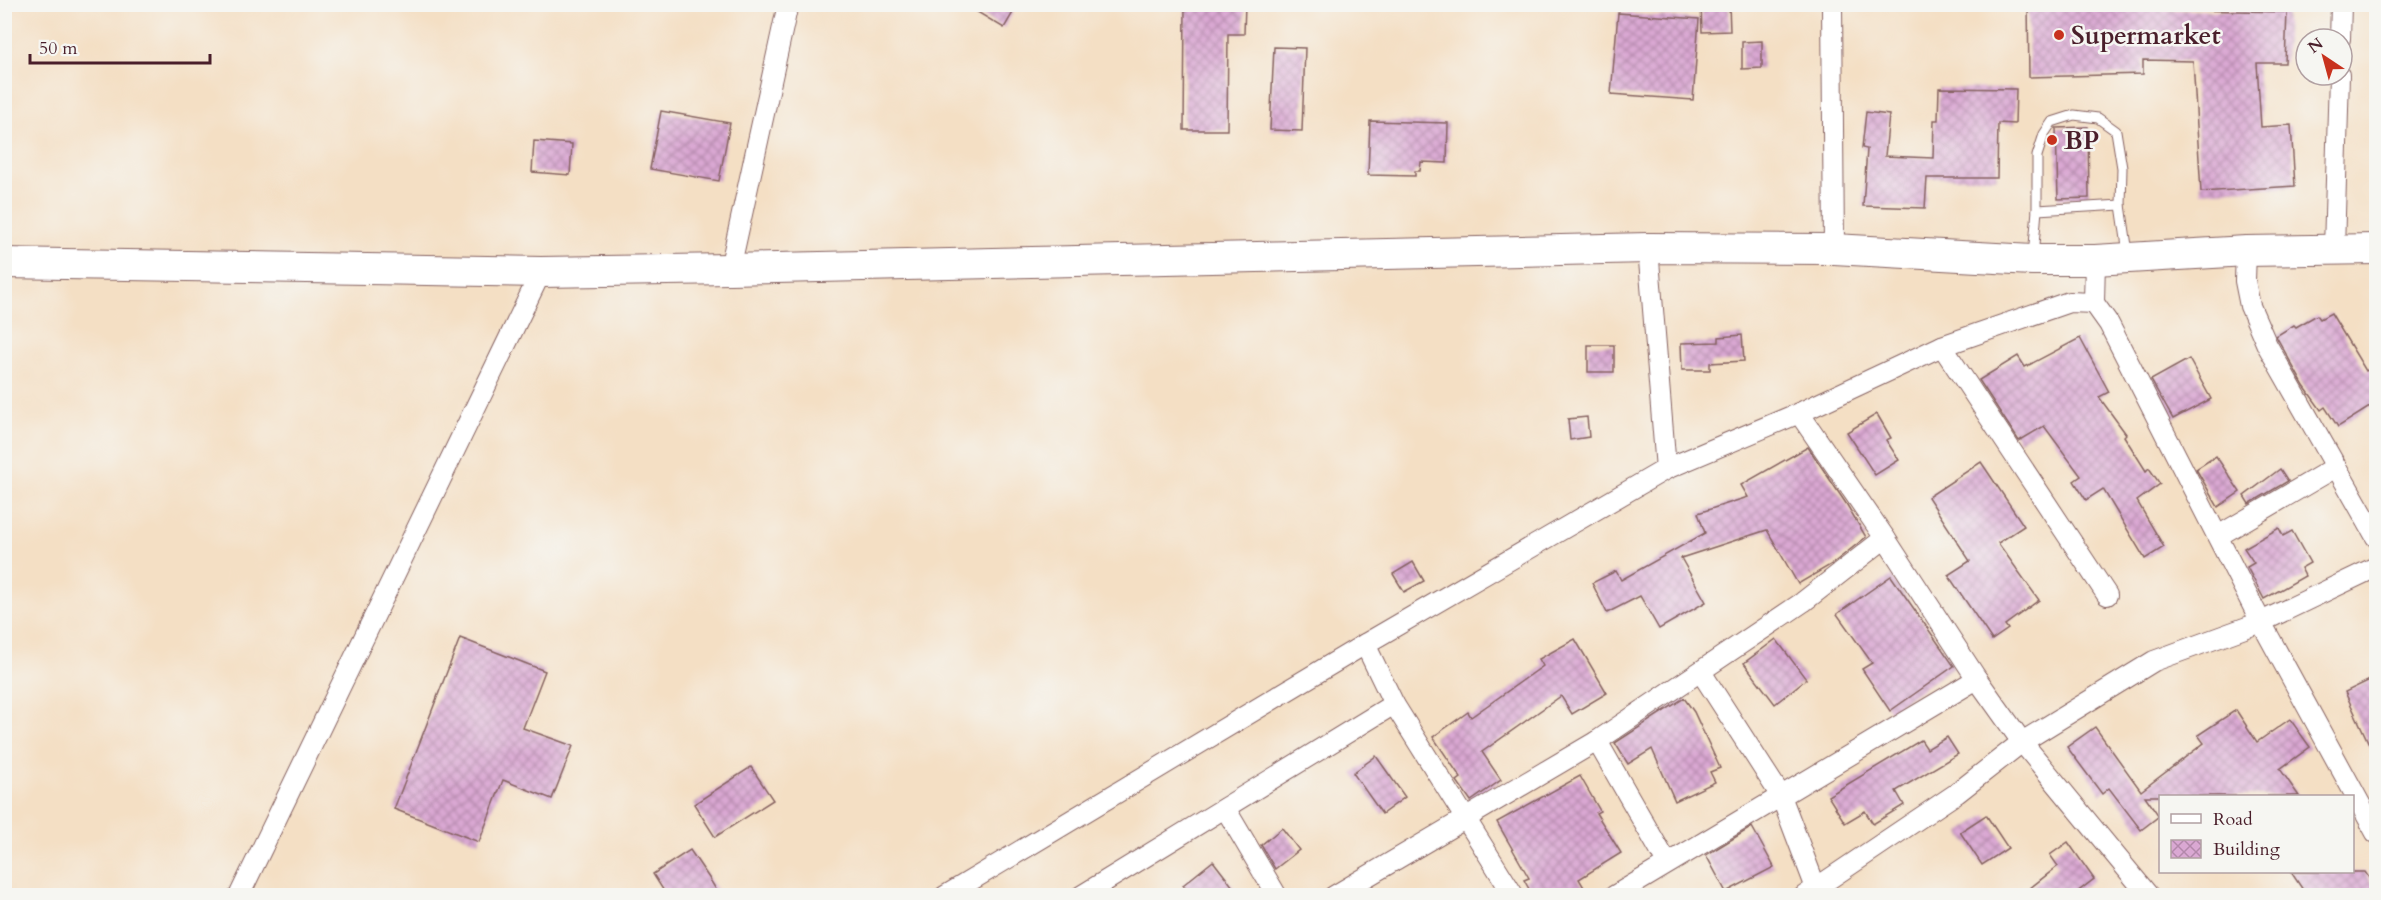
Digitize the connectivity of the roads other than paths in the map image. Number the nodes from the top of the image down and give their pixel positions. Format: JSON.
{"nodes":[{"id":1,"x":788,"y":4,"type":"edge"},
{"id":2,"x":1832,"y":4,"type":"edge"},
{"id":3,"x":2341,"y":4,"type":"edge"},
{"id":4,"x":2340,"y":27,"type":"edge"},
{"id":5,"x":2339,"y":87,"type":"edge"},
{"id":6,"x":2121,"y":205,"type":"junction"},
{"id":7,"x":2037,"y":210,"type":"junction"},
{"id":8,"x":1648,"y":248,"type":"junction"},
{"id":9,"x":1834,"y":249,"type":"junction"},
{"id":10,"x":2334,"y":249,"type":"junction"},
{"id":11,"x":2376,"y":249,"type":"edge"},
{"id":12,"x":2246,"y":251,"type":"junction"},
{"id":13,"x":2129,"y":258,"type":"junction"},
{"id":14,"x":2032,"y":260,"type":"junction"},
{"id":15,"x":2095,"y":260,"type":"junction"},
{"id":16,"x":4,"y":263,"type":"edge"},
{"id":17,"x":730,"y":269,"type":"junction"},
{"id":18,"x":541,"y":272,"type":"junction"},
{"id":19,"x":2094,"y":303,"type":"junction"},
{"id":20,"x":1942,"y":346,"type":"junction"},
{"id":21,"x":1799,"y":413,"type":"junction"},
{"id":22,"x":2336,"y":467,"type":"junction"},
{"id":23,"x":1666,"y":469,"type":"junction"},
{"id":24,"x":2218,"y":536,"type":"junction"},
{"id":25,"x":2376,"y":537,"type":"edge"},
{"id":26,"x":1885,"y":538,"type":"junction"},
{"id":27,"x":2376,"y":567,"type":"edge"},
{"id":28,"x":2107,"y":595,"type":"dead end"},
{"id":29,"x":2261,"y":622,"type":"junction"},
{"id":30,"x":1365,"y":644,"type":"junction"},
{"id":31,"x":1701,"y":672,"type":"junction"},
{"id":32,"x":1977,"y":679,"type":"junction"},
{"id":33,"x":1394,"y":704,"type":"junction"},
{"id":34,"x":1597,"y":741,"type":"junction"},
{"id":35,"x":2022,"y":742,"type":"junction"},
{"id":36,"x":1781,"y":796,"type":"junction"},
{"id":37,"x":1225,"y":808,"type":"junction"},
{"id":38,"x":1465,"y":817,"type":"junction"},
{"id":39,"x":2376,"y":833,"type":"edge"},
{"id":40,"x":1667,"y":863,"type":"junction"},
{"id":41,"x":1813,"y":893,"type":"edge"},
{"id":42,"x":1085,"y":894,"type":"edge"},
{"id":43,"x":239,"y":896,"type":"edge"},
{"id":44,"x":945,"y":896,"type":"edge"},
{"id":45,"x":1277,"y":896,"type":"edge"},
{"id":46,"x":1334,"y":896,"type":"edge"},
{"id":47,"x":1514,"y":896,"type":"edge"},
{"id":48,"x":1614,"y":896,"type":"edge"},
{"id":49,"x":2149,"y":896,"type":"edge"}],
"edges":[{"from":1,"to":17,"type":"street"},
{"from":2,"to":9,"type":"street"},
{"from":3,"to":4,"type":"street"},
{"from":5,"to":10,"type":"street"},
{"from":6,"to":7,"type":"lane"},
{"from":6,"to":7,"type":"lane"},
{"from":6,"to":13,"type":"lane"},
{"from":7,"to":14,"type":"lane"},
{"from":8,"to":9,"type":"main road"},
{"from":8,"to":17,"type":"main road"},
{"from":8,"to":23,"type":"street"},
{"from":9,"to":14,"type":"main road"},
{"from":10,"to":11,"type":"main road"},
{"from":10,"to":12,"type":"main road"},
{"from":12,"to":13,"type":"main road"},
{"from":12,"to":22,"type":"street"},
{"from":13,"to":15,"type":"main road"},
{"from":14,"to":15,"type":"main road"},
{"from":15,"to":19,"type":"street"},
{"from":16,"to":18,"type":"main road"},
{"from":17,"to":18,"type":"main road"},
{"from":18,"to":43,"type":"street"},
{"from":19,"to":20,"type":"street"},
{"from":19,"to":24,"type":"street"},
{"from":20,"to":21,"type":"street"},
{"from":20,"to":28,"type":"street"},
{"from":21,"to":23,"type":"street"},
{"from":21,"to":26,"type":"street"},
{"from":22,"to":24,"type":"street"},
{"from":22,"to":25,"type":"street"},
{"from":23,"to":30,"type":"street"},
{"from":24,"to":29,"type":"street"},
{"from":26,"to":31,"type":"street"},
{"from":26,"to":32,"type":"street"},
{"from":27,"to":29,"type":"street"},
{"from":29,"to":35,"type":"street"},
{"from":29,"to":39,"type":"street"},
{"from":30,"to":33,"type":"street"},
{"from":30,"to":44,"type":"street"},
{"from":31,"to":34,"type":"street"},
{"from":31,"to":36,"type":"street"},
{"from":32,"to":35,"type":"street"},
{"from":32,"to":36,"type":"street"},
{"from":33,"to":37,"type":"street"},
{"from":33,"to":38,"type":"street"},
{"from":34,"to":38,"type":"street"},
{"from":34,"to":40,"type":"street"},
{"from":35,"to":41,"type":"street"},
{"from":35,"to":49,"type":"street"},
{"from":36,"to":40,"type":"street"},
{"from":36,"to":41,"type":"street"},
{"from":37,"to":42,"type":"street"},
{"from":37,"to":45,"type":"street"},
{"from":38,"to":46,"type":"street"},
{"from":38,"to":47,"type":"street"},
{"from":40,"to":48,"type":"street"}]}
